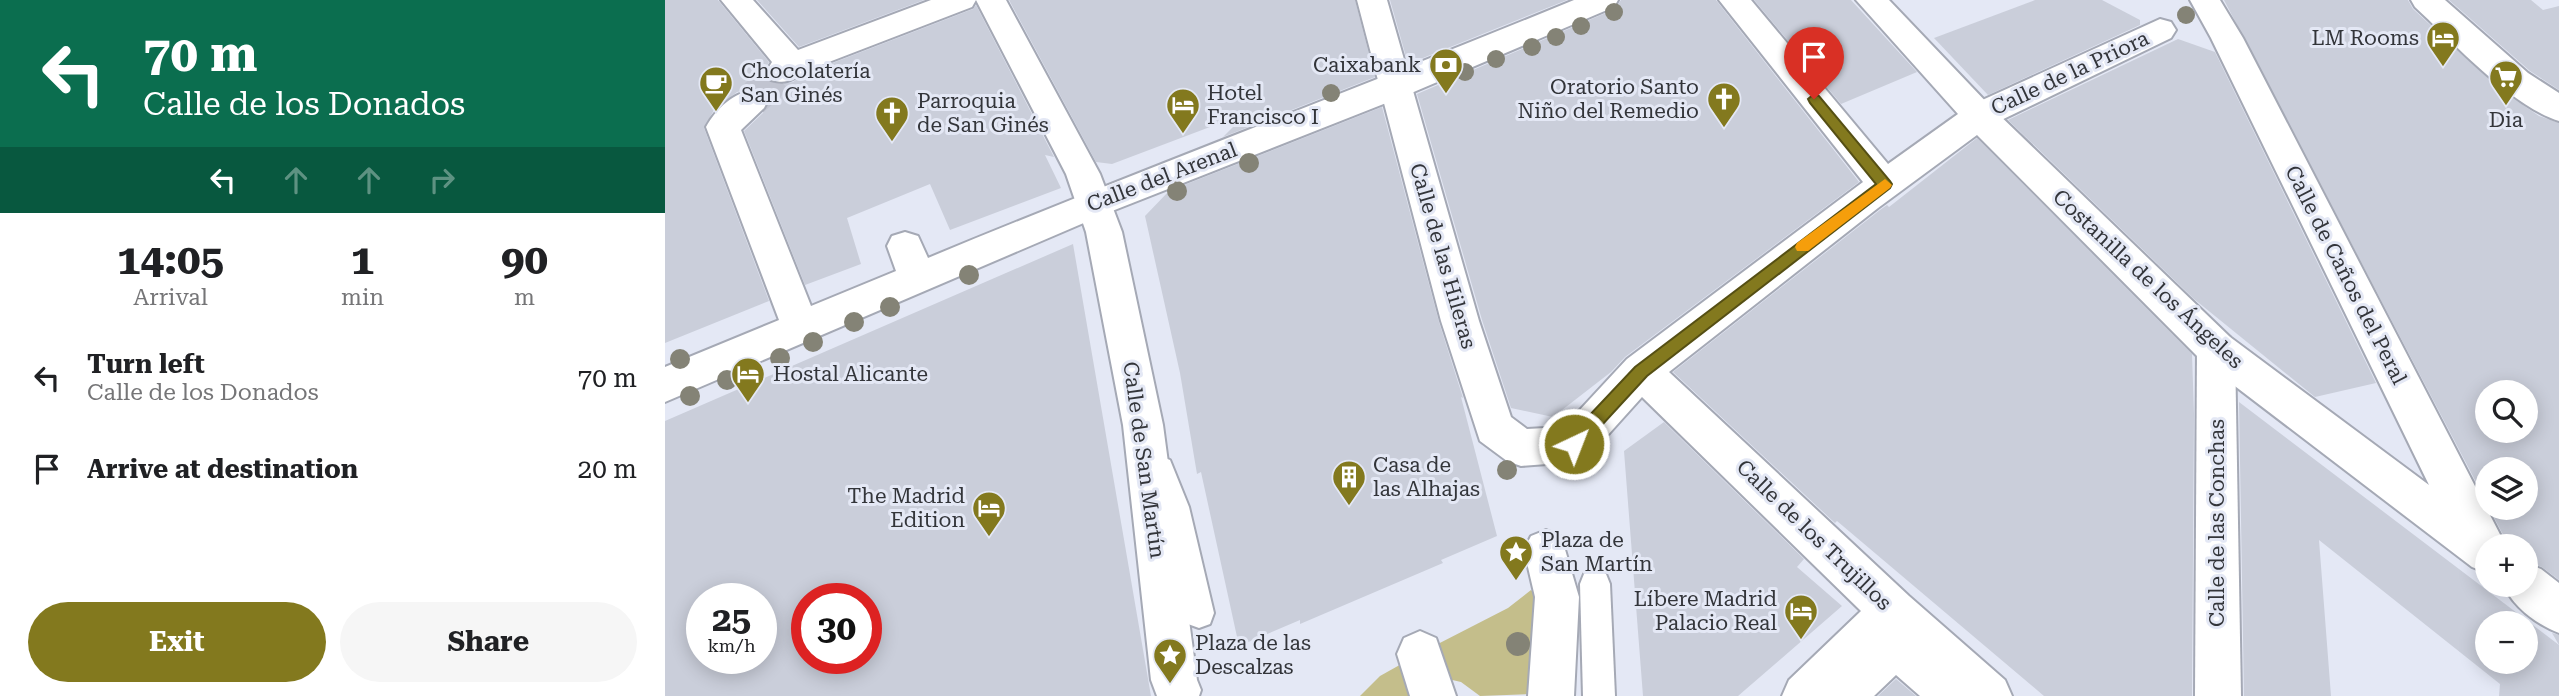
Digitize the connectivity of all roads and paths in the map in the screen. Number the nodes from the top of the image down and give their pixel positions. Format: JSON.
{"nodes":[{"id":1,"x":736,"y":0,"type":"edge"},
{"id":2,"x":961,"y":0,"type":"edge"},
{"id":3,"x":991,"y":0,"type":"edge"},
{"id":4,"x":1372,"y":0,"type":"edge"},
{"id":5,"x":1603,"y":0,"type":"edge"},
{"id":6,"x":1734,"y":0,"type":"edge"},
{"id":7,"x":1871,"y":0,"type":"edge"},
{"id":8,"x":2205,"y":0,"type":"edge"},
{"id":9,"x":2426,"y":0,"type":"edge"},
{"id":10,"x":2160,"y":30,"type":"dead end"},
{"id":11,"x":1397,"y":86,"type":"junction"},
{"id":12,"x":752,"y":100,"type":"tunnel mouth"},
{"id":13,"x":2559,"y":109,"type":"edge"},
{"id":14,"x":1979,"y":117,"type":"junction"},
{"id":15,"x":1885,"y":184,"type":"junction"},
{"id":16,"x":1099,"y":217,"type":"junction"},
{"id":17,"x":800,"y":325,"type":"junction"},
{"id":18,"x":2216,"y":349,"type":"junction"},
{"id":19,"x":1641,"y":372,"type":"junction"},
{"id":20,"x":665,"y":384,"type":"edge"},
{"id":21,"x":1143,"y":425,"type":"junction"},
{"id":22,"x":1574,"y":444,"type":"joint"},
{"id":23,"x":2476,"y":534,"type":"edge"},
{"id":24,"x":2475,"y":544,"type":"edge"},
{"id":25,"x":1546,"y":550,"type":"dead end"},
{"id":26,"x":1595,"y":584,"type":"dead end"},
{"id":27,"x":2538,"y":594,"type":"edge"},
{"id":28,"x":1893,"y":611,"type":"junction"},
{"id":29,"x":2559,"y":611,"type":"edge"},
{"id":30,"x":1199,"y":613,"type":"dead end"},
{"id":31,"x":1420,"y":654,"type":"dead end"},
{"id":32,"x":1178,"y":690,"type":"dead end"},
{"id":33,"x":1433,"y":696,"type":"edge"},
{"id":34,"x":1552,"y":696,"type":"edge"},
{"id":35,"x":1599,"y":696,"type":"edge"},
{"id":36,"x":1805,"y":696,"type":"edge"},
{"id":37,"x":1841,"y":696,"type":"edge"},
{"id":38,"x":1955,"y":696,"type":"edge"},
{"id":39,"x":1989,"y":696,"type":"edge"},
{"id":40,"x":2218,"y":696,"type":"edge"}],
"edges":[{"from":1,"to":2,"type":"street"},
{"from":3,"to":16,"type":"street","name":"Calle de San Martín"},
{"from":4,"to":11,"type":"street","name":"Calle de las Hileras"},
{"from":5,"to":11,"type":"street","name":"Calle del Arenal"},
{"from":6,"to":15,"type":"street"},
{"from":7,"to":14,"type":"street","name":"Costanilla de los Ángeles"},
{"from":8,"to":23,"type":"street","name":"Calle de Caños del Peral"},
{"from":9,"to":13,"type":"street"},
{"from":10,"to":14,"type":"street","name":"Calle de la Priora"},
{"from":11,"to":16,"type":"street","name":"Calle del Arenal"},
{"from":11,"to":22,"type":"street","name":"Calle de las Hileras"},
{"from":12,"to":17,"type":"street"},
{"from":14,"to":15,"type":"street","name":"Calle de la Priora"},
{"from":14,"to":18,"type":"street","name":"Costanilla de los Ángeles"},
{"from":15,"to":19,"type":"street","name":"Calle de la Priora"},
{"from":16,"to":17,"type":"street","name":"Calle del Arenal"},
{"from":16,"to":21,"type":"street","name":"Calle de San Martín"},
{"from":17,"to":20,"type":"street","name":"Calle del Arenal"},
{"from":18,"to":24,"type":"street","name":"Costanilla de los Ángeles"},
{"from":18,"to":40,"type":"street","name":"Calle de las Conchas"},
{"from":19,"to":22,"type":"street","name":"Calle de la Priora"},
{"from":19,"to":28,"type":"street","name":"Calle de los Trujillos"},
{"from":21,"to":30,"type":"lane"},
{"from":21,"to":32,"type":"street","name":"Calle de San Martín"},
{"from":25,"to":34,"type":"street"},
{"from":26,"to":35,"type":"lane"},
{"from":27,"to":29,"type":"street"},
{"from":28,"to":36,"type":"street"},
{"from":28,"to":39,"type":"street","name":"Calle de los Trujillos"},
{"from":31,"to":33,"type":"street"},
{"from":37,"to":38,"type":"street"}]}
